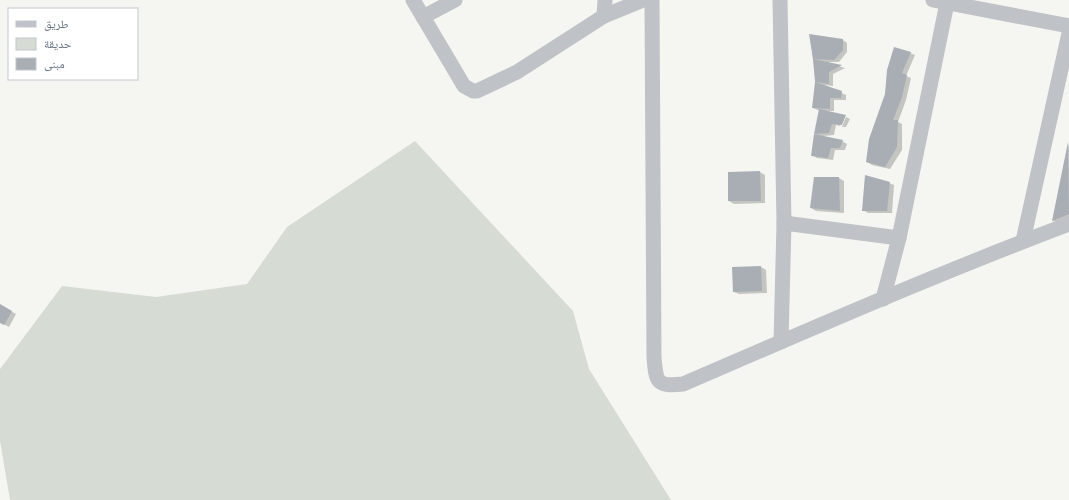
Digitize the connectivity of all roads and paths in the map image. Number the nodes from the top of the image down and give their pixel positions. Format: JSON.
{"nodes":[{"id":1,"x":414,"y":0,"type":"edge"},
{"id":2,"x":455,"y":0,"type":"edge"},
{"id":3,"x":605,"y":0,"type":"edge"},
{"id":4,"x":643,"y":0,"type":"edge"},
{"id":5,"x":652,"y":0,"type":"edge"},
{"id":6,"x":780,"y":0,"type":"edge"},
{"id":7,"x":940,"y":1,"type":"edge"},
{"id":8,"x":604,"y":16,"type":"junction"},
{"id":9,"x":423,"y":17,"type":"junction"},
{"id":10,"x":1069,"y":26,"type":"edge"},
{"id":11,"x":1069,"y":33,"type":"edge"},
{"id":12,"x":784,"y":223,"type":"junction"},
{"id":13,"x":1069,"y":224,"type":"edge"},
{"id":14,"x":899,"y":238,"type":"junction"},
{"id":15,"x":1023,"y":242,"type":"junction"},
{"id":16,"x":883,"y":299,"type":"junction"},
{"id":17,"x":781,"y":342,"type":"junction"}],
"edges":[{"from":1,"to":9,"type":"street"},
{"from":2,"to":9,"type":"street"},
{"from":3,"to":8,"type":"street"},
{"from":4,"to":8,"type":"street"},
{"from":5,"to":17,"type":"street"},
{"from":6,"to":12,"type":"street"},
{"from":7,"to":10,"type":"street"},
{"from":7,"to":14,"type":"street"},
{"from":8,"to":9,"type":"street"},
{"from":11,"to":15,"type":"street"},
{"from":12,"to":14,"type":"street"},
{"from":12,"to":17,"type":"street"},
{"from":13,"to":15,"type":"street"},
{"from":14,"to":16,"type":"street"},
{"from":15,"to":16,"type":"street"},
{"from":16,"to":17,"type":"street"}]}
